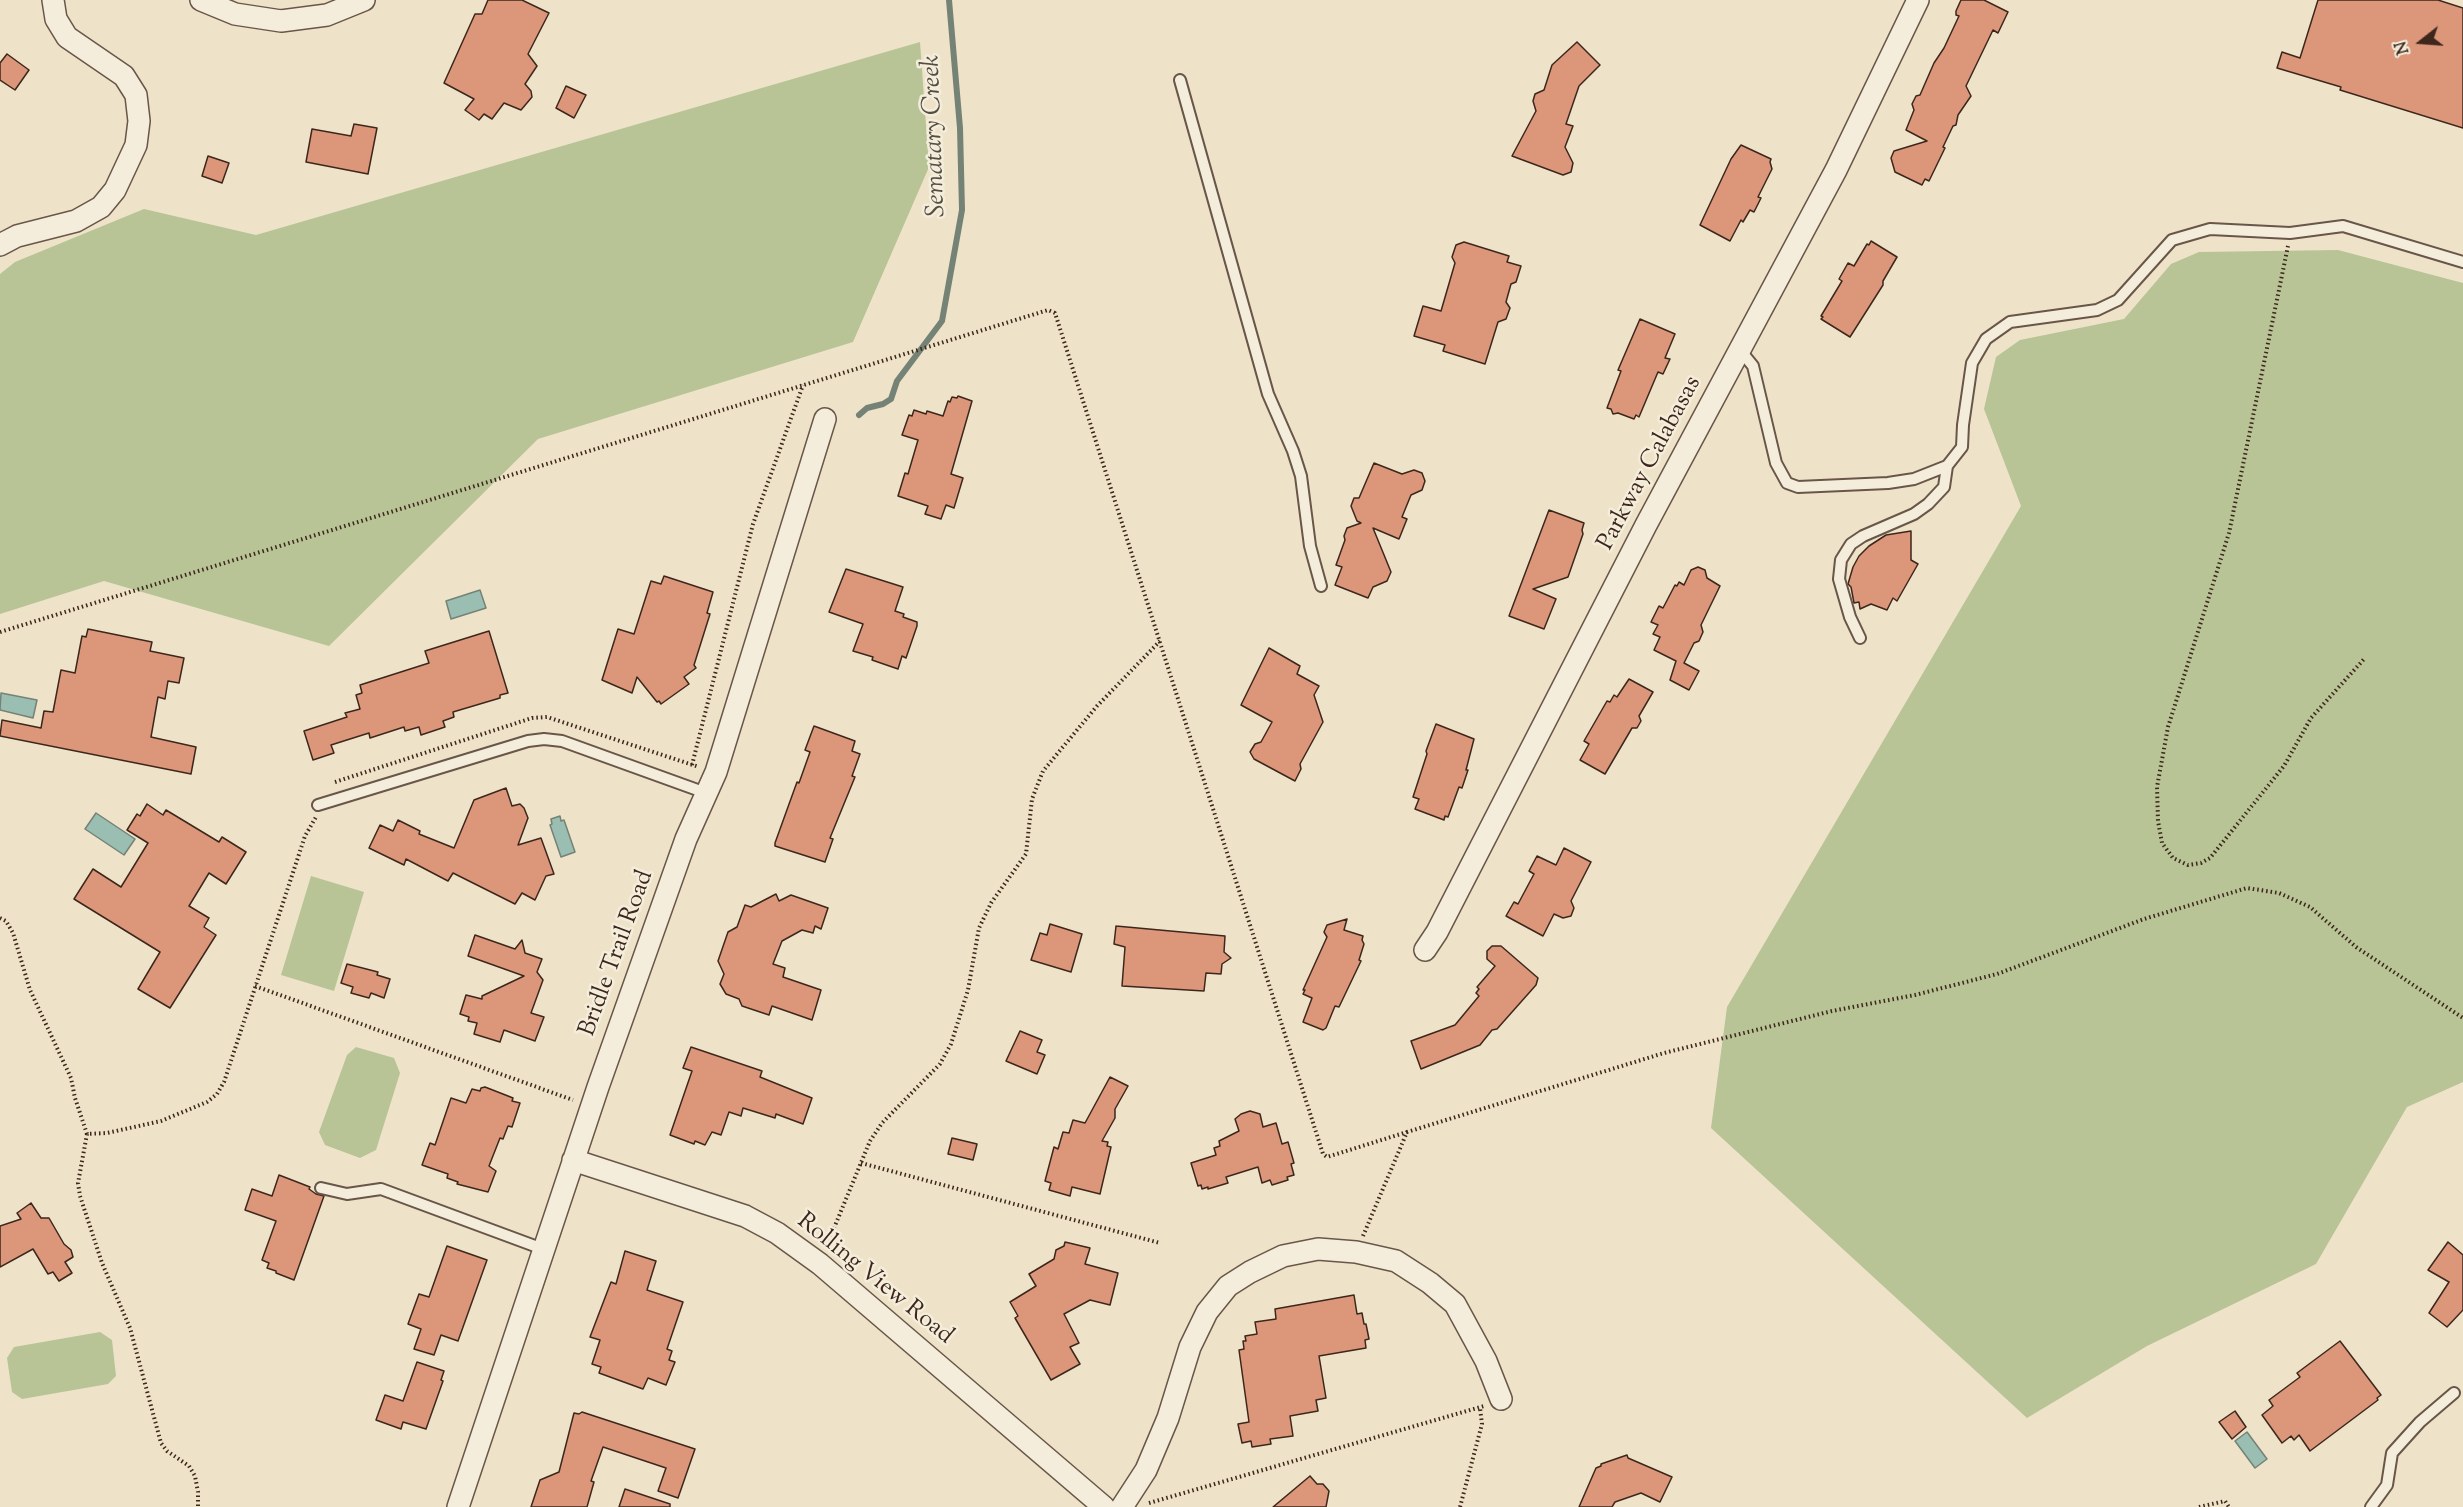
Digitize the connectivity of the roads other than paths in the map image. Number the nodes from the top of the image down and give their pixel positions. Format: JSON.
{"nodes":[{"id":1,"x":53,"y":0,"type":"edge"},
{"id":2,"x":201,"y":0,"type":"edge"},
{"id":3,"x":364,"y":0,"type":"edge"},
{"id":4,"x":1918,"y":0,"type":"edge"},
{"id":5,"x":1180,"y":80,"type":"dead end"},
{"id":6,"x":0,"y":245,"type":"edge"},
{"id":7,"x":2463,"y":262,"type":"edge"},
{"id":8,"x":1740,"y":350,"type":"junction"},
{"id":9,"x":825,"y":419,"type":"dead end"},
{"id":10,"x":1947,"y":466,"type":"junction"},
{"id":11,"x":1321,"y":586,"type":"dead end"},
{"id":12,"x":1860,"y":638,"type":"dead end"},
{"id":13,"x":706,"y":793,"type":"junction"},
{"id":14,"x":318,"y":806,"type":"road end"},
{"id":15,"x":1425,"y":950,"type":"dead end"},
{"id":16,"x":573,"y":1160,"type":"junction"},
{"id":17,"x":321,"y":1188,"type":"dead end"},
{"id":18,"x":543,"y":1249,"type":"junction"},
{"id":19,"x":2454,"y":1393,"type":"dead end"},
{"id":20,"x":1501,"y":1399,"type":"road end"},
{"id":21,"x":458,"y":1507,"type":"edge"},
{"id":22,"x":1104,"y":1507,"type":"edge"},
{"id":23,"x":1122,"y":1507,"type":"edge"},
{"id":24,"x":2371,"y":1507,"type":"edge"}],
"edges":[{"from":1,"to":6,"type":"street"},
{"from":2,"to":3,"type":"street"},
{"from":4,"to":8,"type":"street","name":"Parkway Calabasas"},
{"from":5,"to":11,"type":"lane"},
{"from":7,"to":10,"type":"lane"},
{"from":8,"to":10,"type":"lane"},
{"from":8,"to":15,"type":"street","name":"Parkway Calabasas"},
{"from":9,"to":13,"type":"street","name":"Bridle Trail Road"},
{"from":10,"to":12,"type":"lane"},
{"from":13,"to":14,"type":"lane"},
{"from":13,"to":16,"type":"street","name":"Bridle Trail Road"},
{"from":16,"to":18,"type":"street","name":"Bridle Trail Road"},
{"from":16,"to":22,"type":"street","name":"Rolling View Road"},
{"from":17,"to":18,"type":"lane"},
{"from":18,"to":21,"type":"street","name":"Bridle Trail Road"},
{"from":19,"to":24,"type":"lane"},
{"from":20,"to":23,"type":"street"}]}
